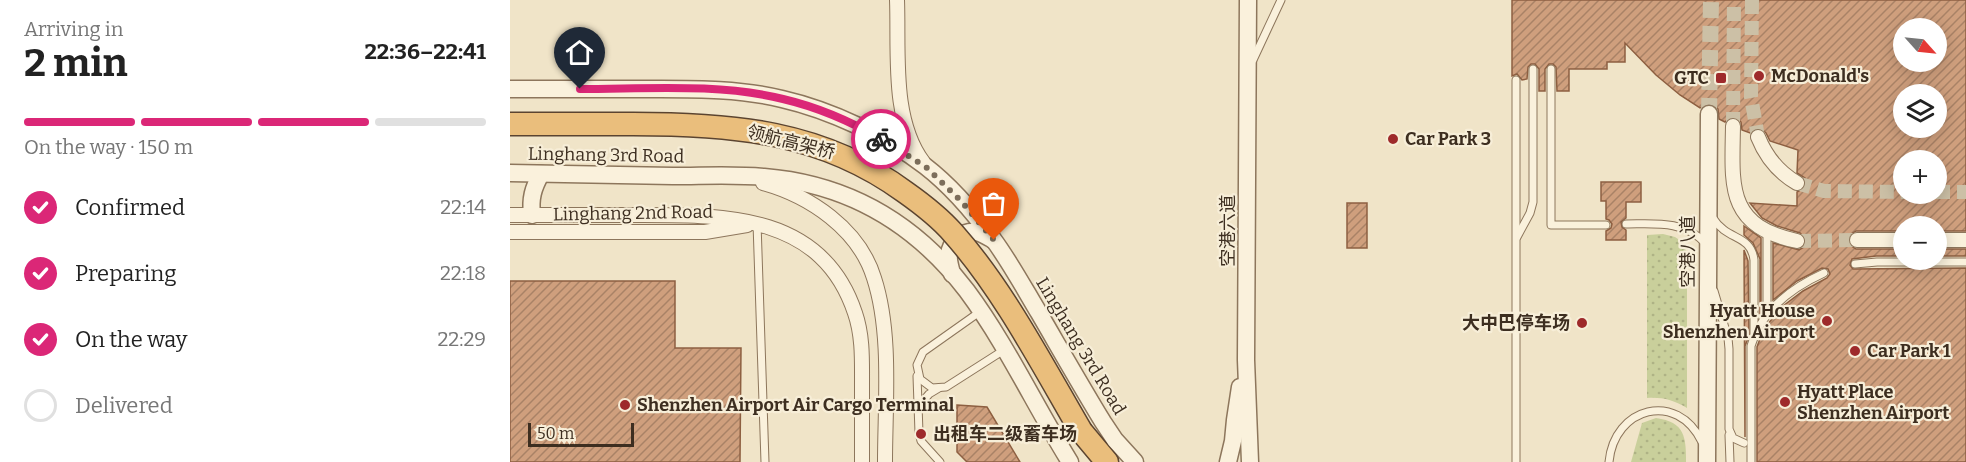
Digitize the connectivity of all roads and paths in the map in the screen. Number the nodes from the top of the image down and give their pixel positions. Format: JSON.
{"nodes":[{"id":1,"x":897,"y":0,"type":"edge"},
{"id":2,"x":1248,"y":0,"type":"edge"},
{"id":3,"x":1281,"y":0,"type":"edge"},
{"id":4,"x":1533,"y":69,"type":"dead end"},
{"id":5,"x":1551,"y":69,"type":"dead end"},
{"id":6,"x":1248,"y":72,"type":"junction"},
{"id":7,"x":1516,"y":80,"type":"dead end"},
{"id":8,"x":510,"y":89,"type":"edge"},
{"id":9,"x":1709,"y":114,"type":"tunnel mouth"},
{"id":10,"x":510,"y":124,"type":"edge"},
{"id":11,"x":1733,"y":126,"type":"tunnel mouth"},
{"id":12,"x":1758,"y":137,"type":"tunnel mouth"},
{"id":13,"x":926,"y":167,"type":"junction"},
{"id":14,"x":510,"y":173,"type":"edge"},
{"id":15,"x":541,"y":174,"type":"junction"},
{"id":16,"x":723,"y":176,"type":"junction"},
{"id":17,"x":1797,"y":183,"type":"tunnel mouth"},
{"id":18,"x":1708,"y":208,"type":"junction"},
{"id":19,"x":510,"y":215,"type":"edge"},
{"id":20,"x":532,"y":215,"type":"junction"},
{"id":21,"x":757,"y":223,"type":"junction"},
{"id":22,"x":1626,"y":224,"type":"dead end"},
{"id":23,"x":1606,"y":225,"type":"dead end"},
{"id":24,"x":510,"y":232,"type":"edge"},
{"id":25,"x":1767,"y":232,"type":"junction"},
{"id":26,"x":994,"y":240,"type":"junction"},
{"id":27,"x":1857,"y":240,"type":"tunnel mouth"},
{"id":28,"x":1893,"y":240,"type":"edge"},
{"id":29,"x":1947,"y":240,"type":"edge"},
{"id":30,"x":1966,"y":240,"type":"edge"},
{"id":31,"x":1797,"y":241,"type":"tunnel mouth"},
{"id":32,"x":1516,"y":242,"type":"junction"},
{"id":33,"x":1708,"y":247,"type":"junction"},
{"id":34,"x":1966,"y":262,"type":"edge"},
{"id":35,"x":1855,"y":264,"type":"dead end"},
{"id":36,"x":1708,"y":272,"type":"junction"},
{"id":37,"x":1824,"y":273,"type":"dead end"},
{"id":38,"x":952,"y":274,"type":"junction"},
{"id":39,"x":981,"y":311,"type":"junction"},
{"id":40,"x":1767,"y":315,"type":"junction"},
{"id":41,"x":1754,"y":335,"type":"junction"},
{"id":42,"x":1005,"y":349,"type":"junction"},
{"id":43,"x":1246,"y":360,"type":"junction"},
{"id":44,"x":917,"y":373,"type":"junction"},
{"id":45,"x":939,"y":388,"type":"junction"},
{"id":46,"x":1088,"y":398,"type":"junction"},
{"id":47,"x":918,"y":408,"type":"junction"},
{"id":48,"x":1098,"y":414,"type":"junction"},
{"id":49,"x":1049,"y":425,"type":"junction"},
{"id":50,"x":1729,"y":429,"type":"junction"},
{"id":51,"x":1058,"y":441,"type":"junction"},
{"id":52,"x":1744,"y":443,"type":"dead end"},
{"id":53,"x":1707,"y":457,"type":"edge"},
{"id":54,"x":765,"y":462,"type":"edge"},
{"id":55,"x":862,"y":462,"type":"edge"},
{"id":56,"x":885,"y":462,"type":"edge"},
{"id":57,"x":940,"y":462,"type":"edge"},
{"id":58,"x":1070,"y":462,"type":"edge"},
{"id":59,"x":1107,"y":462,"type":"edge"},
{"id":60,"x":1135,"y":462,"type":"edge"},
{"id":61,"x":1228,"y":462,"type":"edge"},
{"id":62,"x":1250,"y":462,"type":"edge"},
{"id":63,"x":1516,"y":462,"type":"edge"},
{"id":64,"x":1609,"y":462,"type":"edge"},
{"id":65,"x":1730,"y":462,"type":"edge"},
{"id":66,"x":1750,"y":462,"type":"edge"}],
"edges":[{"from":1,"to":13,"type":"street"},
{"from":2,"to":6,"type":"street","name":"空港六道"},
{"from":3,"to":6,"type":"lane"},
{"from":4,"to":32,"type":"lane"},
{"from":5,"to":23,"type":"lane"},
{"from":6,"to":43,"type":"street","name":"空港六道"},
{"from":7,"to":32,"type":"lane"},
{"from":8,"to":13,"type":"street","name":"Linghang 3rd Road"},
{"from":9,"to":18,"type":"street","name":"空港八道"},
{"from":10,"to":59,"type":"highway","name":"领航高架桥","bridge":true},
{"from":11,"to":25,"type":"street"},
{"from":12,"to":17,"type":"street"},
{"from":13,"to":26,"type":"street","name":"Linghang 3rd Road"},
{"from":14,"to":15,"type":"street","name":"Linghang 3rd Road"},
{"from":15,"to":16,"type":"street","name":"Linghang 3rd Road"},
{"from":15,"to":20,"type":"street"},
{"from":16,"to":38,"type":"street","name":"Linghang 3rd Road"},
{"from":16,"to":56,"type":"street"},
{"from":18,"to":33,"type":"street","name":"空港八道"},
{"from":18,"to":41,"type":"lane"},
{"from":19,"to":20,"type":"street","name":"Linghang 2nd Road"},
{"from":20,"to":21,"type":"street","name":"Linghang 2nd Road"},
{"from":21,"to":24,"type":"street","name":"Linghang 2nd Road"},
{"from":21,"to":54,"type":"lane"},
{"from":21,"to":55,"type":"street","name":"Linghang 2nd Road"},
{"from":22,"to":33,"type":"lane"},
{"from":25,"to":31,"type":"street"},
{"from":25,"to":40,"type":"lane"},
{"from":26,"to":38,"type":"street"},
{"from":26,"to":46,"type":"street","name":"Linghang 3rd Road"},
{"from":27,"to":28,"type":"street"},
{"from":29,"to":30,"type":"street"},
{"from":32,"to":63,"type":"lane"},
{"from":33,"to":36,"type":"street","name":"空港八道"},
{"from":34,"to":35,"type":"lane"},
{"from":36,"to":50,"type":"lane"},
{"from":36,"to":53,"type":"street","name":"空港八道"},
{"from":37,"to":40,"type":"lane"},
{"from":38,"to":39,"type":"street","name":"Linghang 3rd Road"},
{"from":39,"to":42,"type":"street","name":"Linghang 3rd Road"},
{"from":39,"to":44,"type":"lane"},
{"from":40,"to":41,"type":"lane"},
{"from":41,"to":66,"type":"lane"},
{"from":42,"to":45,"type":"lane"},
{"from":42,"to":49,"type":"street","name":"Linghang 3rd Road"},
{"from":43,"to":61,"type":"street"},
{"from":43,"to":62,"type":"street","name":"空港六道"},
{"from":44,"to":45,"type":"lane"},
{"from":44,"to":47,"type":"lane"},
{"from":45,"to":47,"type":"lane"},
{"from":46,"to":48,"type":"street","name":"Linghang 3rd Road"},
{"from":46,"to":49,"type":"street"},
{"from":47,"to":57,"type":"lane"},
{"from":48,"to":51,"type":"street"},
{"from":48,"to":60,"type":"street","name":"Linghang 3rd Road"},
{"from":49,"to":51,"type":"street","name":"Linghang 3rd Road"},
{"from":50,"to":52,"type":"lane"},
{"from":50,"to":65,"type":"lane"},
{"from":51,"to":58,"type":"street","name":"Linghang 3rd Road"},
{"from":53,"to":64,"type":"lane"}]}
